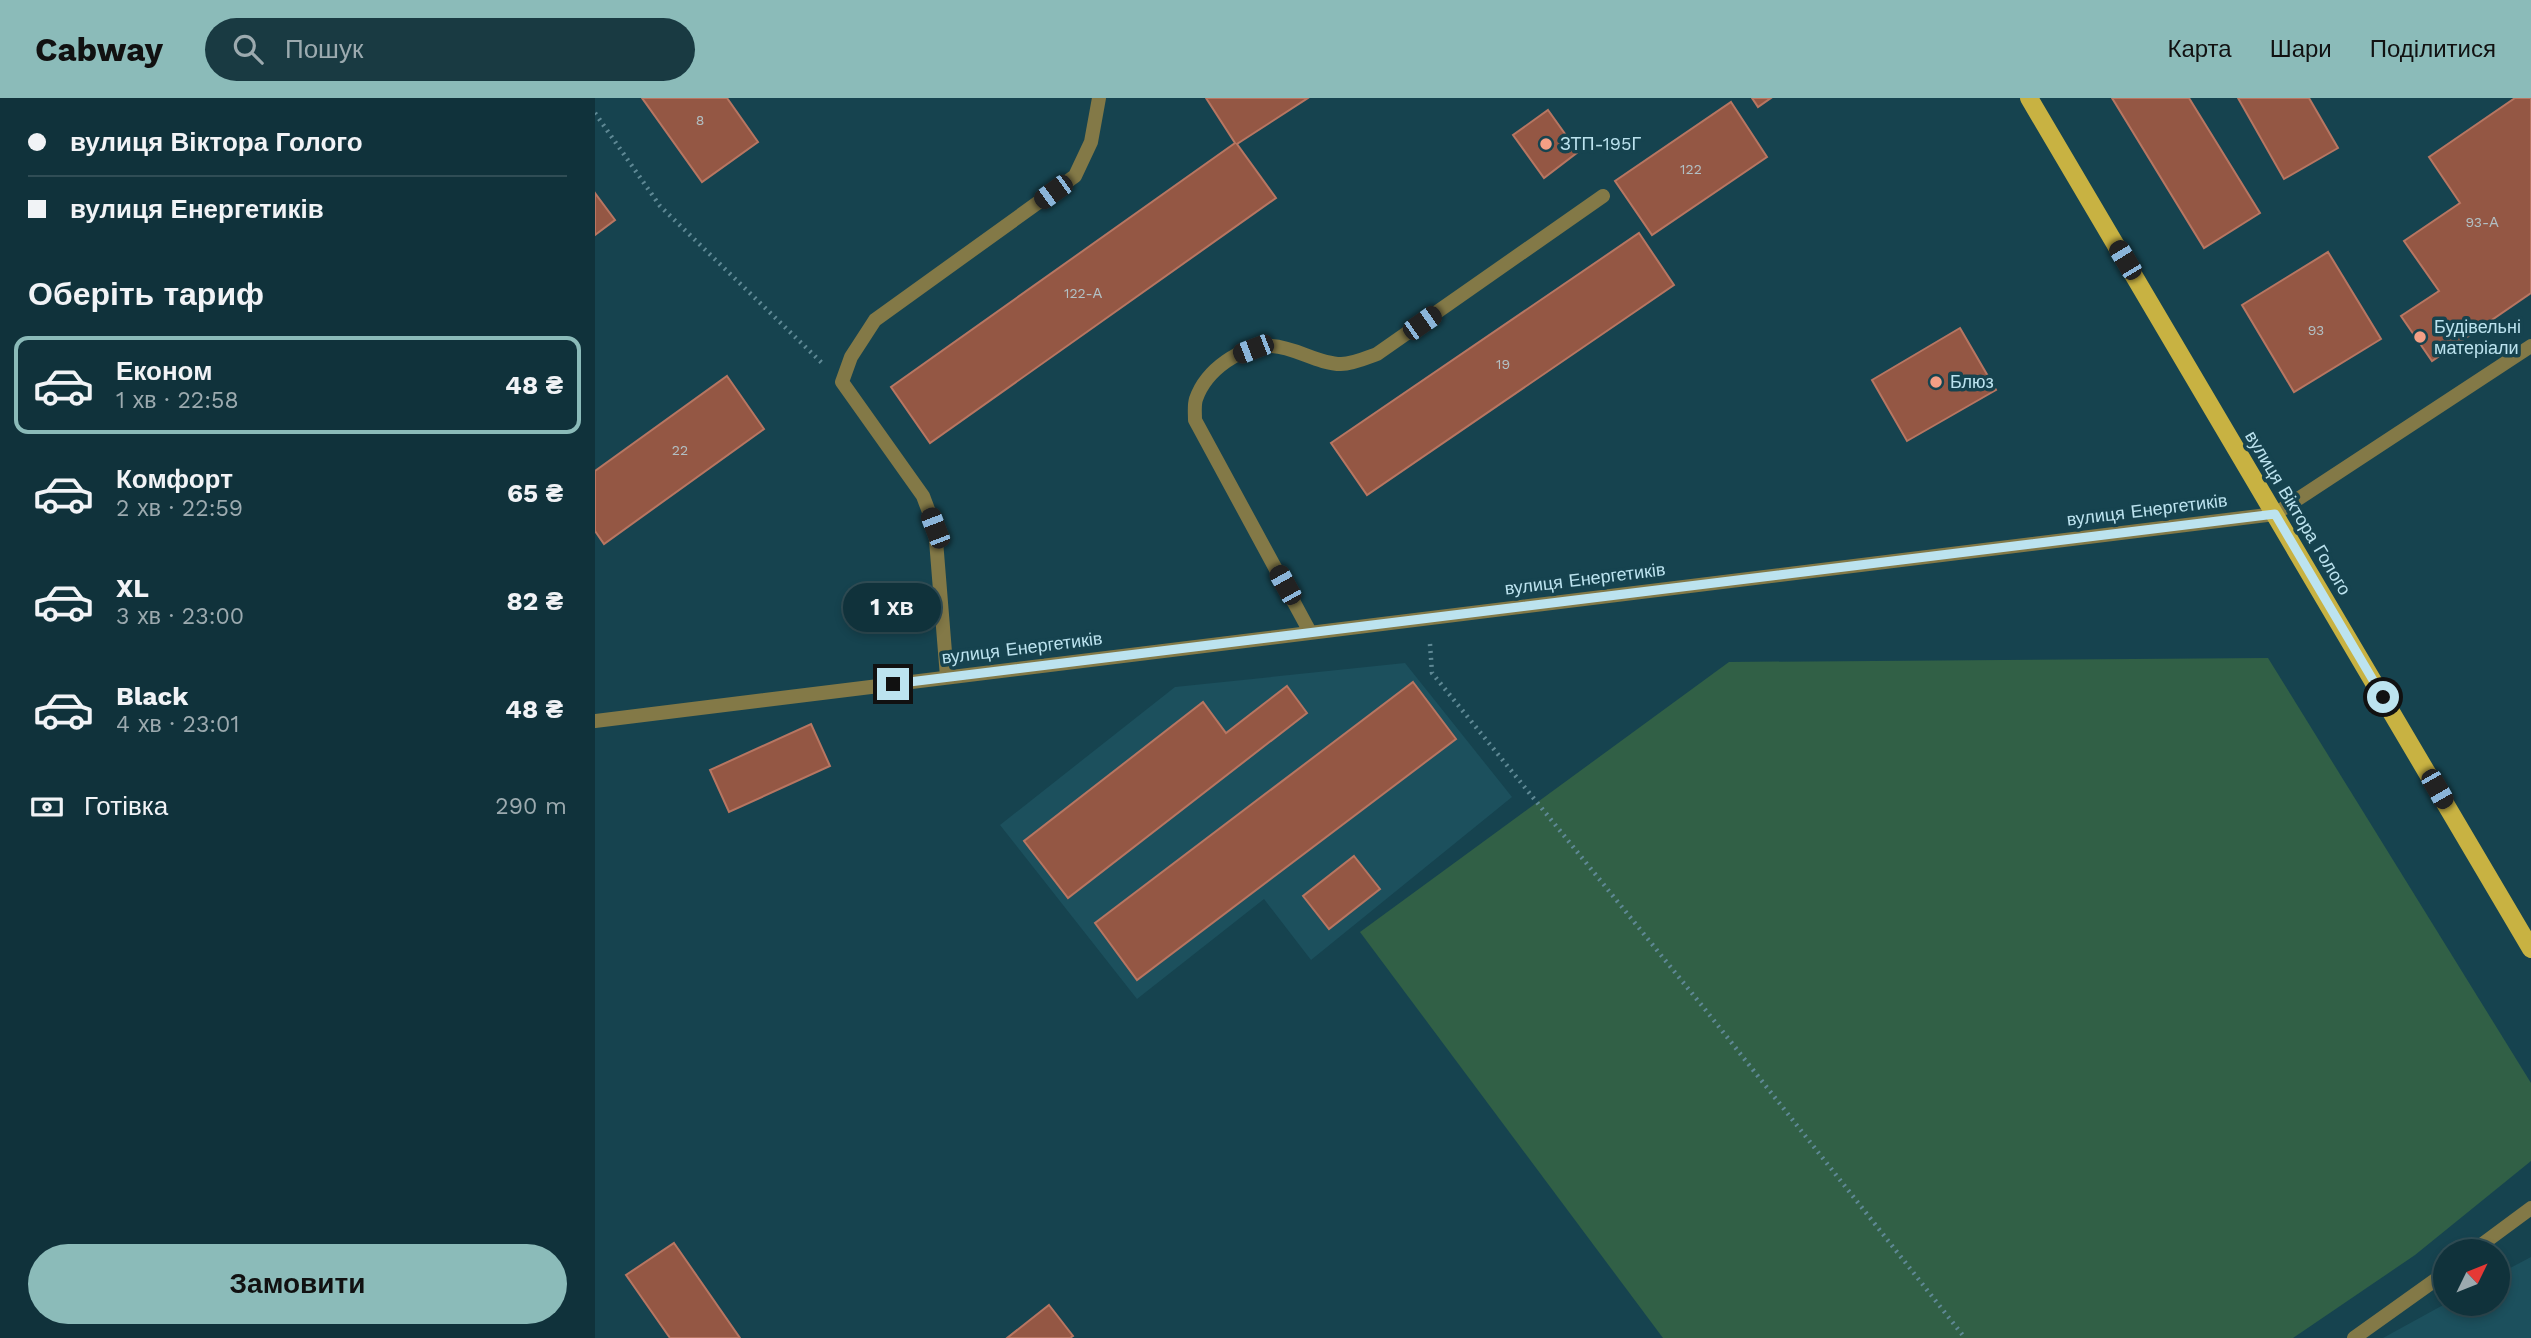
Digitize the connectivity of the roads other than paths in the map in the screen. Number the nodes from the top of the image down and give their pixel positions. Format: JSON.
{"nodes":[{"id":1,"x":1099,"y":98,"type":"edge"},
{"id":2,"x":2029,"y":98,"type":"edge"},
{"id":3,"x":1603,"y":196,"type":"dead end"},
{"id":4,"x":2531,"y":346,"type":"edge"},
{"id":5,"x":2275,"y":514,"type":"junction"},
{"id":6,"x":1310,"y":632,"type":"junction"},
{"id":7,"x":947,"y":677,"type":"junction"},
{"id":8,"x":595,"y":721,"type":"edge"},
{"id":9,"x":2531,"y":949,"type":"edge"},
{"id":10,"x":2531,"y":1208,"type":"edge"},
{"id":11,"x":2489,"y":1239,"type":"edge"},
{"id":12,"x":2433,"y":1282,"type":"edge"},
{"id":13,"x":2354,"y":1338,"type":"edge"}],
"edges":[{"from":1,"to":7,"type":"street"},
{"from":2,"to":5,"type":"main road","name":"вулиця Віктора Голого"},
{"from":3,"to":6,"type":"street"},
{"from":4,"to":5,"type":"street","name":"вулиця Енергетиків"},
{"from":5,"to":6,"type":"street","name":"вулиця Енергетиків"},
{"from":5,"to":9,"type":"main road","name":"вулиця Віктора Голого"},
{"from":6,"to":7,"type":"street","name":"вулиця Енергетиків"},
{"from":7,"to":8,"type":"street","name":"вулиця Енергетиків"},
{"from":10,"to":11,"type":"street"},
{"from":12,"to":13,"type":"street"}]}
